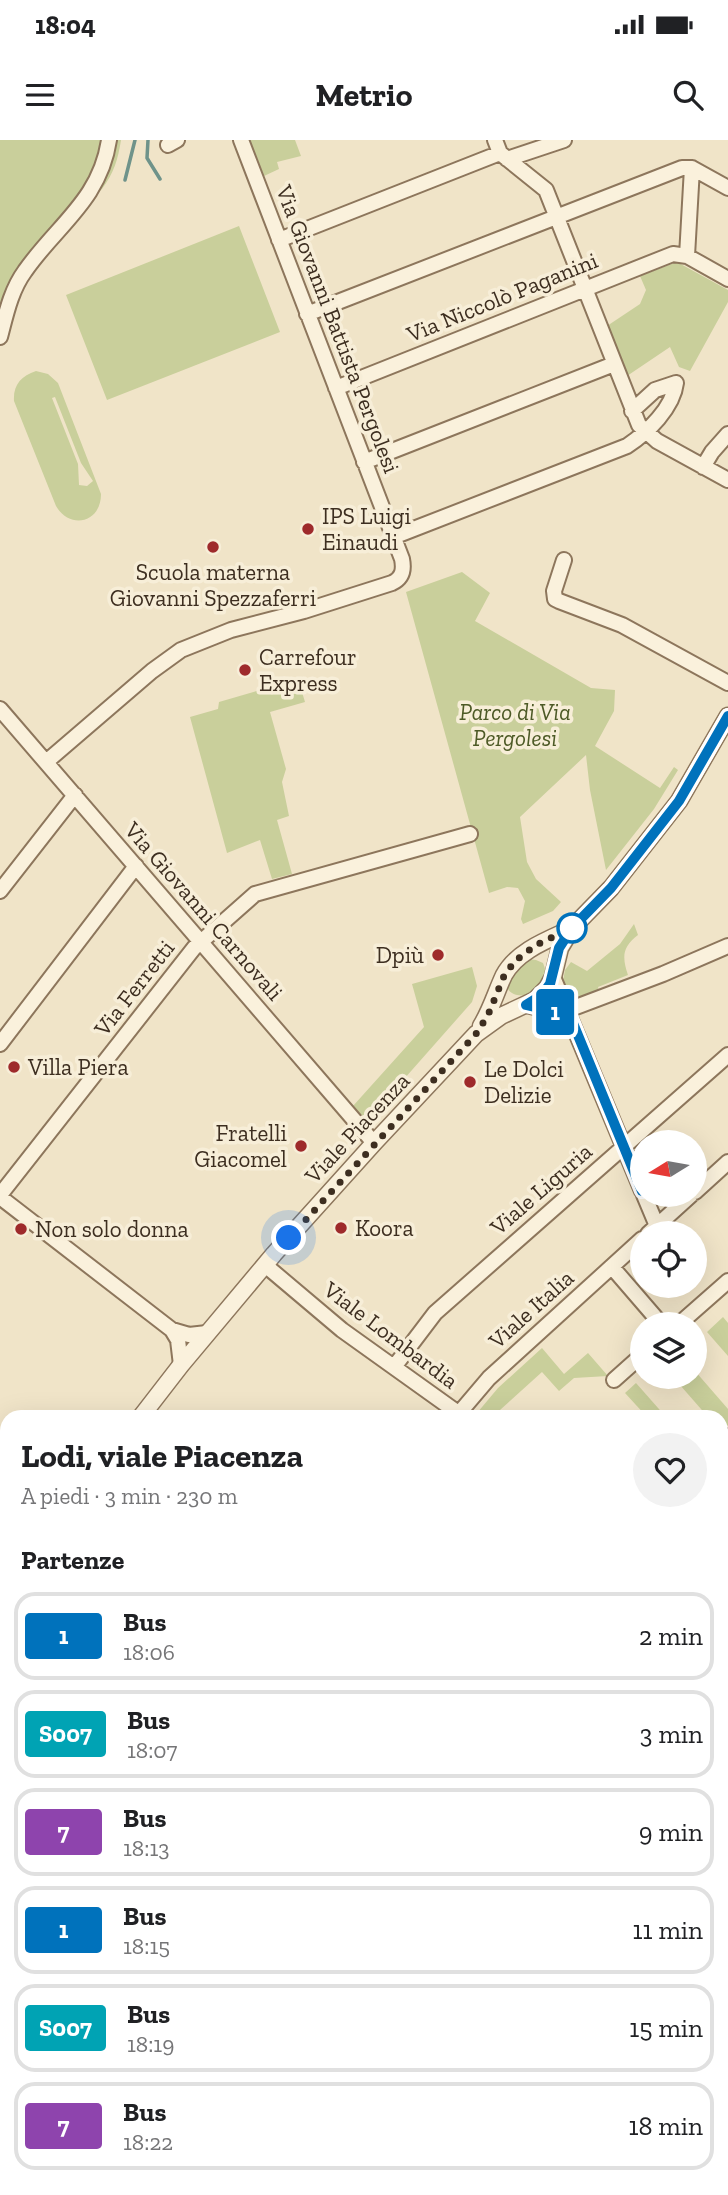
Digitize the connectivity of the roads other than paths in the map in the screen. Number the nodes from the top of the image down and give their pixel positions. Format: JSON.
{"nodes":[{"id":1,"x":109,"y":140,"type":"edge"},
{"id":2,"x":241,"y":140,"type":"edge"},
{"id":3,"x":564,"y":140,"type":"edge"},
{"id":4,"x":501,"y":150,"type":"edge"},
{"id":5,"x":692,"y":168,"type":"junction"},
{"id":6,"x":728,"y":188,"type":"edge"},
{"id":7,"x":557,"y":215,"type":"junction"},
{"id":8,"x":279,"y":240,"type":"junction"},
{"id":9,"x":687,"y":256,"type":"junction"},
{"id":10,"x":728,"y":279,"type":"edge"},
{"id":11,"x":585,"y":288,"type":"junction"},
{"id":12,"x":307,"y":314,"type":"junction"},
{"id":13,"x":0,"y":337,"type":"edge"},
{"id":14,"x":614,"y":364,"type":"junction"},
{"id":15,"x":336,"y":388,"type":"junction"},
{"id":16,"x":632,"y":411,"type":"junction"},
{"id":17,"x":645,"y":432,"type":"junction"},
{"id":18,"x":728,"y":434,"type":"edge"},
{"id":19,"x":364,"y":462,"type":"junction"},
{"id":20,"x":703,"y":467,"type":"junction"},
{"id":21,"x":728,"y":480,"type":"edge"},
{"id":22,"x":393,"y":537,"type":"junction"},
{"id":23,"x":564,"y":560,"type":"dead end"},
{"id":24,"x":728,"y":683,"type":"edge"},
{"id":25,"x":0,"y":709,"type":"edge"},
{"id":26,"x":728,"y":716,"type":"edge"},
{"id":27,"x":46,"y":762,"type":"junction"},
{"id":28,"x":75,"y":795,"type":"junction"},
{"id":29,"x":470,"y":834,"type":"dead end"},
{"id":30,"x":136,"y":866,"type":"junction"},
{"id":31,"x":0,"y":891,"type":"edge"},
{"id":32,"x":572,"y":928,"type":"junction"},
{"id":33,"x":200,"y":941,"type":"junction"},
{"id":34,"x":728,"y":946,"type":"edge"},
{"id":35,"x":526,"y":953,"type":"junction"},
{"id":36,"x":552,"y":978,"type":"junction"},
{"id":37,"x":500,"y":985,"type":"junction"},
{"id":38,"x":526,"y":1005,"type":"junction"},
{"id":39,"x":568,"y":1011,"type":"junction"},
{"id":40,"x":476,"y":1034,"type":"junction"},
{"id":41,"x":0,"y":1044,"type":"edge"},
{"id":42,"x":728,"y":1055,"type":"edge"},
{"id":43,"x":374,"y":1143,"type":"junction"},
{"id":44,"x":624,"y":1147,"type":"junction"},
{"id":45,"x":630,"y":1162,"type":"edge"},
{"id":46,"x":728,"y":1162,"type":"edge"},
{"id":47,"x":707,"y":1181,"type":"edge"},
{"id":48,"x":0,"y":1196,"type":"edge"},
{"id":49,"x":677,"y":1208,"type":"edge"},
{"id":50,"x":663,"y":1221,"type":"edge"},
{"id":51,"x":630,"y":1250,"type":"edge"},
{"id":52,"x":265,"y":1265,"type":"junction"},
{"id":53,"x":612,"y":1267,"type":"junction"},
{"id":54,"x":728,"y":1281,"type":"edge"},
{"id":55,"x":651,"y":1312,"type":"edge"},
{"id":56,"x":693,"y":1312,"type":"edge"},
{"id":57,"x":172,"y":1330,"type":"junction"},
{"id":58,"x":207,"y":1333,"type":"junction"},
{"id":59,"x":181,"y":1365,"type":"junction"},
{"id":60,"x":630,"y":1366,"type":"edge"},
{"id":61,"x":394,"y":1367,"type":"junction"},
{"id":62,"x":614,"y":1380,"type":"dead end"},
{"id":63,"x":146,"y":1410,"type":"edge"},
{"id":64,"x":450,"y":1410,"type":"edge"},
{"id":65,"x":460,"y":1410,"type":"edge"}],
"edges":[{"from":1,"to":13,"type":"street"},
{"from":2,"to":8,"type":"street","name":"Via Giovanni Battista Pergolesi"},
{"from":3,"to":4,"type":"street"},
{"from":4,"to":7,"type":"street"},
{"from":4,"to":8,"type":"street"},
{"from":5,"to":6,"type":"street"},
{"from":5,"to":7,"type":"street"},
{"from":5,"to":9,"type":"street"},
{"from":7,"to":11,"type":"street"},
{"from":7,"to":12,"type":"street"},
{"from":8,"to":12,"type":"street","name":"Via Giovanni Battista Pergolesi"},
{"from":9,"to":10,"type":"street"},
{"from":9,"to":11,"type":"street","name":"Via Niccolò Paganini"},
{"from":11,"to":14,"type":"street"},
{"from":11,"to":15,"type":"street","name":"Via Niccolò Paganini"},
{"from":12,"to":15,"type":"street","name":"Via Giovanni Battista Pergolesi"},
{"from":14,"to":16,"type":"street"},
{"from":14,"to":19,"type":"street"},
{"from":15,"to":19,"type":"street","name":"Via Giovanni Battista Pergolesi"},
{"from":16,"to":17,"type":"street"},
{"from":16,"to":17,"type":"street"},
{"from":17,"to":20,"type":"street"},
{"from":17,"to":22,"type":"street"},
{"from":18,"to":20,"type":"street"},
{"from":19,"to":22,"type":"street","name":"Via Giovanni Battista Pergolesi"},
{"from":20,"to":21,"type":"street"},
{"from":22,"to":27,"type":"street","name":"Via Giovanni Battista Pergolesi"},
{"from":23,"to":24,"type":"street"},
{"from":25,"to":27,"type":"street","name":"Via Giovanni Carnovali"},
{"from":26,"to":32,"type":"street"},
{"from":27,"to":28,"type":"street","name":"Via Giovanni Carnovali"},
{"from":28,"to":30,"type":"street","name":"Via Giovanni Carnovali"},
{"from":28,"to":31,"type":"street"},
{"from":29,"to":33,"type":"street","name":"Via Ferretti"},
{"from":30,"to":33,"type":"street","name":"Via Giovanni Carnovali"},
{"from":30,"to":41,"type":"street"},
{"from":32,"to":35,"type":"street"},
{"from":32,"to":36,"type":"street"},
{"from":33,"to":43,"type":"street","name":"Via Giovanni Carnovali"},
{"from":33,"to":48,"type":"street","name":"Via Ferretti"},
{"from":34,"to":39,"type":"street"},
{"from":35,"to":36,"type":"street"},
{"from":35,"to":37,"type":"street"},
{"from":36,"to":38,"type":"street"},
{"from":36,"to":39,"type":"street"},
{"from":37,"to":38,"type":"street"},
{"from":37,"to":40,"type":"street","name":"Viale Piacenza"},
{"from":38,"to":39,"type":"street"},
{"from":38,"to":40,"type":"street","name":"Viale Piacenza"},
{"from":39,"to":44,"type":"street"},
{"from":40,"to":43,"type":"street","name":"Viale Piacenza"},
{"from":42,"to":44,"type":"street","name":"Viale Liguria"},
{"from":43,"to":52,"type":"street","name":"Viale Piacenza"},
{"from":44,"to":45,"type":"street"},
{"from":44,"to":61,"type":"street","name":"Viale Liguria"},
{"from":46,"to":47,"type":"street"},
{"from":48,"to":57,"type":"street"},
{"from":49,"to":50,"type":"street"},
{"from":51,"to":53,"type":"street","name":"Viale Italia"},
{"from":52,"to":58,"type":"street","name":"Viale Piacenza"},
{"from":52,"to":61,"type":"street","name":"Viale Lombardia"},
{"from":53,"to":55,"type":"street"},
{"from":53,"to":65,"type":"street","name":"Viale Italia"},
{"from":54,"to":56,"type":"street"},
{"from":57,"to":58,"type":"street"},
{"from":57,"to":59,"type":"street"},
{"from":58,"to":59,"type":"street","name":"Viale Piacenza"},
{"from":59,"to":63,"type":"street","name":"Viale Piacenza"},
{"from":60,"to":62,"type":"street"},
{"from":61,"to":64,"type":"street","name":"Viale Lombardia"}]}
